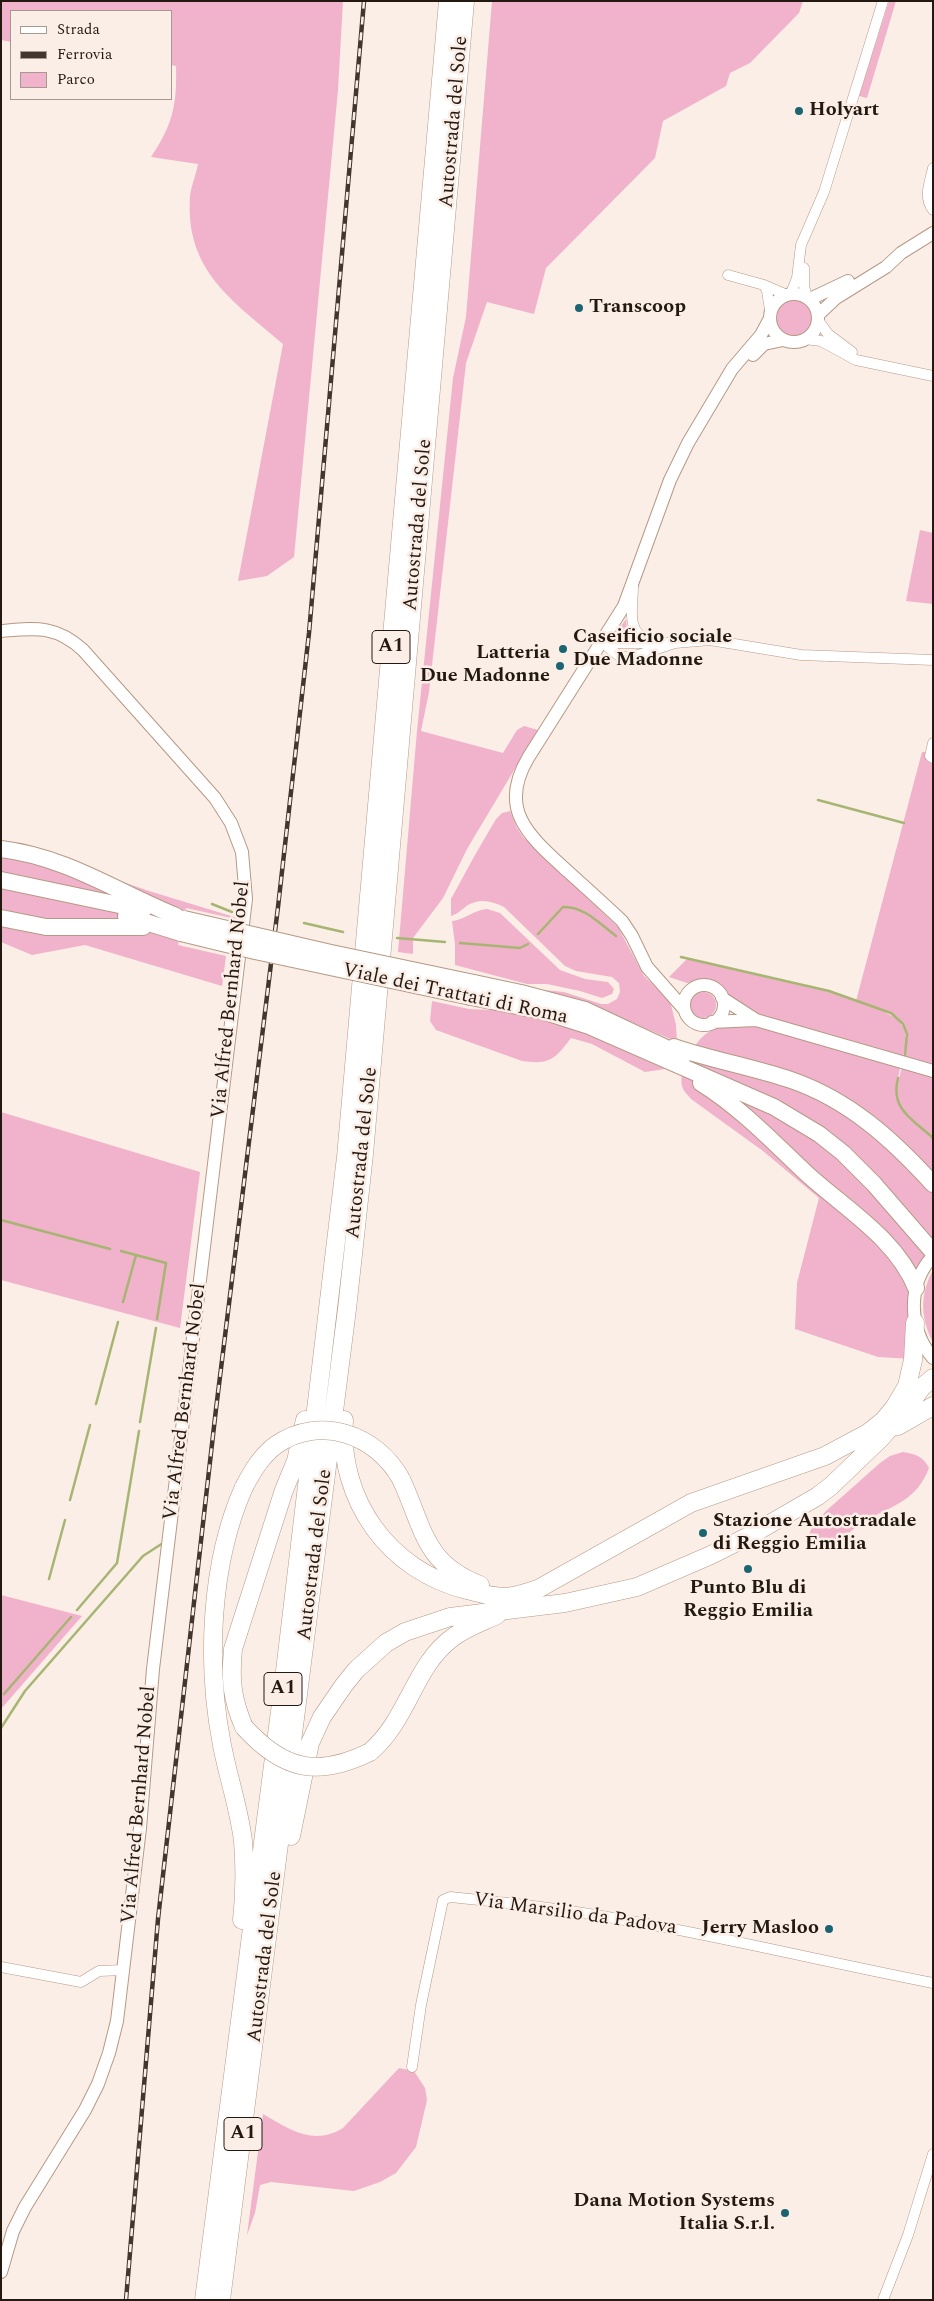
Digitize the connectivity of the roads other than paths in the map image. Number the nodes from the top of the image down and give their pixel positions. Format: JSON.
{"nodes":[{"id":1,"x":448,"y":1,"type":"edge"},
{"id":2,"x":466,"y":1,"type":"edge"},
{"id":3,"x":883,"y":1,"type":"edge"},
{"id":4,"x":933,"y":168,"type":"edge"},
{"id":5,"x":933,"y":210,"type":"edge"},
{"id":6,"x":933,"y":233,"type":"edge"},
{"id":7,"x":806,"y":234,"type":"junction"},
{"id":8,"x":901,"y":253,"type":"junction"},
{"id":9,"x":728,"y":275,"type":"dead end"},
{"id":10,"x":764,"y":285,"type":"junction"},
{"id":11,"x":788,"y":294,"type":"junction"},
{"id":12,"x":809,"y":298,"type":"junction"},
{"id":13,"x":770,"y":315,"type":"junction"},
{"id":14,"x":818,"y":318,"type":"junction"},
{"id":15,"x":805,"y":339,"type":"junction"},
{"id":16,"x":783,"y":340,"type":"junction"},
{"id":17,"x":863,"y":360,"type":"junction"},
{"id":18,"x":933,"y":376,"type":"edge"},
{"id":19,"x":728,"y":379,"type":"junction"},
{"id":20,"x":633,"y":587,"type":"junction"},
{"id":21,"x":1,"y":631,"type":"edge"},
{"id":22,"x":656,"y":642,"type":"junction"},
{"id":23,"x":675,"y":643,"type":"junction"},
{"id":24,"x":599,"y":648,"type":"junction"},
{"id":25,"x":933,"y":660,"type":"edge"},
{"id":26,"x":933,"y":743,"type":"edge"},
{"id":27,"x":933,"y":758,"type":"edge"},
{"id":28,"x":1,"y":849,"type":"edge"},
{"id":29,"x":1,"y":880,"type":"edge"},
{"id":30,"x":1,"y":890,"type":"edge"},
{"id":31,"x":1,"y":918,"type":"edge"},
{"id":32,"x":179,"y":925,"type":"junction"},
{"id":33,"x":663,"y":983,"type":"junction"},
{"id":34,"x":693,"y":988,"type":"junction"},
{"id":35,"x":473,"y":990,"type":"junction"},
{"id":36,"x":722,"y":998,"type":"junction"},
{"id":37,"x":684,"y":1009,"type":"junction"},
{"id":38,"x":756,"y":1020,"type":"junction"},
{"id":39,"x":712,"y":1022,"type":"junction"},
{"id":40,"x":648,"y":1038,"type":"junction"},
{"id":41,"x":652,"y":1054,"type":"junction"},
{"id":42,"x":933,"y":1071,"type":"edge"},
{"id":43,"x":933,"y":1184,"type":"edge"},
{"id":44,"x":905,"y":1212,"type":"junction"},
{"id":45,"x":933,"y":1238,"type":"edge"},
{"id":46,"x":933,"y":1254,"type":"edge"},
{"id":47,"x":916,"y":1288,"type":"junction"},
{"id":48,"x":331,"y":1292,"type":"junction"},
{"id":49,"x":346,"y":1309,"type":"junction"},
{"id":50,"x":915,"y":1323,"type":"junction"},
{"id":51,"x":933,"y":1358,"type":"edge"},
{"id":52,"x":933,"y":1378,"type":"edge"},
{"id":53,"x":933,"y":1406,"type":"edge"},
{"id":54,"x":880,"y":1439,"type":"junction"},
{"id":55,"x":538,"y":1589,"type":"junction"},
{"id":56,"x":506,"y":1611,"type":"junction"},
{"id":57,"x":1,"y":1968,"type":"edge"},
{"id":58,"x":264,"y":1969,"type":"junction"},
{"id":59,"x":124,"y":1970,"type":"junction"},
{"id":60,"x":933,"y":1983,"type":"edge"},
{"id":61,"x":412,"y":2067,"type":"dead end"},
{"id":62,"x":232,"y":2086,"type":"junction"},
{"id":63,"x":933,"y":2154,"type":"edge"},
{"id":64,"x":1,"y":2272,"type":"edge"},
{"id":65,"x":204,"y":2300,"type":"edge"},
{"id":66,"x":222,"y":2300,"type":"edge"},
{"id":67,"x":883,"y":2300,"type":"edge"}],
"edges":[{"from":1,"to":48,"type":"highway","name":"Autostrada del Sole","number":"A1"},
{"from":2,"to":49,"type":"highway","name":"Autostrada del Sole","number":"A1"},
{"from":3,"to":7,"type":"street"},
{"from":4,"to":5,"type":"street"},
{"from":6,"to":8,"type":"street"},
{"from":7,"to":11,"type":"street"},
{"from":7,"to":12,"type":"street"},
{"from":8,"to":12,"type":"street"},
{"from":8,"to":14,"type":"street"},
{"from":9,"to":10,"type":"street"},
{"from":10,"to":11,"type":"street"},
{"from":10,"to":13,"type":"street"},
{"from":11,"to":12,"type":"street"},
{"from":11,"to":13,"type":"street"},
{"from":12,"to":14,"type":"street"},
{"from":13,"to":16,"type":"street"},
{"from":13,"to":19,"type":"street"},
{"from":14,"to":15,"type":"street"},
{"from":14,"to":17,"type":"street"},
{"from":15,"to":16,"type":"street"},
{"from":15,"to":17,"type":"street"},
{"from":16,"to":19,"type":"street"},
{"from":17,"to":18,"type":"street"},
{"from":19,"to":20,"type":"street"},
{"from":20,"to":22,"type":"street"},
{"from":20,"to":24,"type":"street"},
{"from":21,"to":59,"type":"street","name":"Via Alfred Bernhard Nobel"},
{"from":22,"to":23,"type":"street"},
{"from":22,"to":24,"type":"street"},
{"from":23,"to":24,"type":"street"},
{"from":23,"to":25,"type":"street"},
{"from":24,"to":33,"type":"street"},
{"from":26,"to":27,"type":"street"},
{"from":28,"to":32,"type":"highway"},
{"from":29,"to":32,"type":"highway","name":"Viale dei Trattati di Roma"},
{"from":30,"to":32,"type":"highway","name":"Viale dei Trattati di Roma"},
{"from":31,"to":32,"type":"highway"},
{"from":32,"to":35,"type":"highway","name":"Viale dei Trattati di Roma","bridge":true},
{"from":33,"to":34,"type":"street"},
{"from":33,"to":37,"type":"street"},
{"from":34,"to":36,"type":"street"},
{"from":34,"to":37,"type":"street"},
{"from":35,"to":40,"type":"highway","name":"Viale dei Trattati di Roma"},
{"from":35,"to":41,"type":"highway","name":"Viale dei Trattati di Roma"},
{"from":36,"to":38,"type":"street"},
{"from":36,"to":39,"type":"street"},
{"from":37,"to":39,"type":"street"},
{"from":38,"to":39,"type":"street"},
{"from":38,"to":42,"type":"street"},
{"from":40,"to":43,"type":"highway"},
{"from":40,"to":44,"type":"highway","name":"Viale dei Trattati di Roma"},
{"from":41,"to":44,"type":"highway","name":"Viale dei Trattati di Roma"},
{"from":41,"to":47,"type":"highway"},
{"from":44,"to":45,"type":"highway","name":"Viale dei Trattati di Roma"},
{"from":44,"to":46,"type":"highway","name":"Viale dei Trattati di Roma"},
{"from":46,"to":47,"type":"street","name":"Viale dei Trattati di Roma"},
{"from":47,"to":50,"type":"street","name":"Viale dei Trattati di Roma"},
{"from":48,"to":56,"type":"highway","bridge":true},
{"from":48,"to":62,"type":"highway","name":"Autostrada del Sole","number":"A1"},
{"from":49,"to":55,"type":"highway"},
{"from":49,"to":58,"type":"highway","name":"Autostrada del Sole","number":"A1"},
{"from":50,"to":51,"type":"street","name":"Viale dei Trattati di Roma"},
{"from":50,"to":55,"type":"highway"},
{"from":52,"to":54,"type":"highway"},
{"from":53,"to":54,"type":"highway"},
{"from":54,"to":56,"type":"highway"},
{"from":55,"to":62,"type":"highway","bridge":true},
{"from":56,"to":58,"type":"highway"},
{"from":57,"to":59,"type":"street"},
{"from":58,"to":66,"type":"highway","name":"Autostrada del Sole","number":"A1"},
{"from":59,"to":64,"type":"street","name":"Via Alfred Bernhard Nobel"},
{"from":60,"to":61,"type":"street","name":"Via Marsilio da Padova"},
{"from":62,"to":65,"type":"highway","name":"Autostrada del Sole","number":"A1"},
{"from":63,"to":67,"type":"street"}]}
